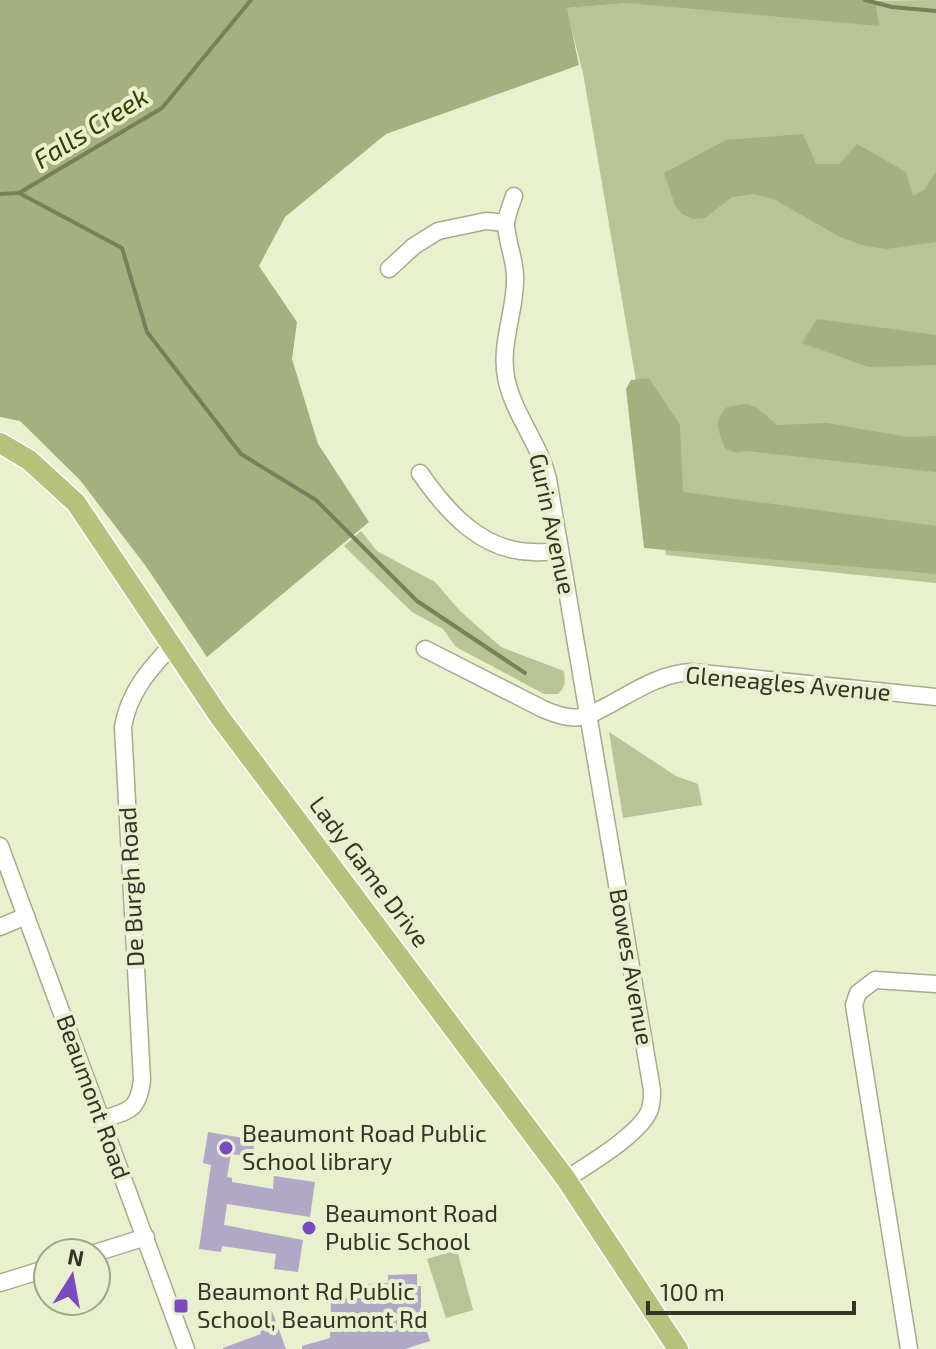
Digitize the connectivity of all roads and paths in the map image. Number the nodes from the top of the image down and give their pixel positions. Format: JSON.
{"nodes":[{"id":1,"x":514,"y":196,"type":"dead end"},
{"id":2,"x":506,"y":223,"type":"junction"},
{"id":3,"x":389,"y":269,"type":"dead end"},
{"id":4,"x":0,"y":443,"type":"edge"},
{"id":5,"x":420,"y":473,"type":"dead end"},
{"id":6,"x":559,"y":551,"type":"junction"},
{"id":7,"x":172,"y":645,"type":"junction"},
{"id":8,"x":425,"y":649,"type":"dead end"},
{"id":9,"x":936,"y":697,"type":"edge"},
{"id":10,"x":589,"y":716,"type":"junction"},
{"id":11,"x":0,"y":846,"type":"edge"},
{"id":12,"x":26,"y":916,"type":"junction"},
{"id":13,"x":0,"y":927,"type":"edge"},
{"id":14,"x":936,"y":984,"type":"edge"},
{"id":15,"x":101,"y":1120,"type":"junction"},
{"id":16,"x":566,"y":1179,"type":"junction"},
{"id":17,"x":146,"y":1237,"type":"junction"},
{"id":18,"x":112,"y":1248,"type":"edge"},
{"id":19,"x":32,"y":1273,"type":"edge"},
{"id":20,"x":0,"y":1283,"type":"edge"},
{"id":21,"x":186,"y":1349,"type":"edge"},
{"id":22,"x":678,"y":1349,"type":"edge"},
{"id":23,"x":909,"y":1349,"type":"edge"}],
"edges":[{"from":1,"to":2,"type":"street","name":"Gurin Avenue"},
{"from":2,"to":3,"type":"street"},
{"from":2,"to":6,"type":"street","name":"Gurin Avenue"},
{"from":4,"to":7,"type":"main road","name":"Lady Game Drive"},
{"from":5,"to":6,"type":"street"},
{"from":6,"to":10,"type":"street","name":"Gurin Avenue"},
{"from":7,"to":15,"type":"street","name":"De Burgh Road"},
{"from":7,"to":16,"type":"main road","name":"Lady Game Drive"},
{"from":8,"to":10,"type":"street"},
{"from":9,"to":10,"type":"street","name":"Gleneagles Avenue"},
{"from":10,"to":16,"type":"street","name":"Bowes Avenue"},
{"from":11,"to":12,"type":"street","name":"Beaumont Road"},
{"from":12,"to":13,"type":"street"},
{"from":12,"to":15,"type":"street","name":"Beaumont Road"},
{"from":14,"to":23,"type":"street"},
{"from":15,"to":17,"type":"street","name":"Beaumont Road"},
{"from":16,"to":22,"type":"main road","name":"Lady Game Drive"},
{"from":17,"to":18,"type":"street"},
{"from":17,"to":21,"type":"street","name":"Beaumont Road"},
{"from":19,"to":20,"type":"street"}]}
